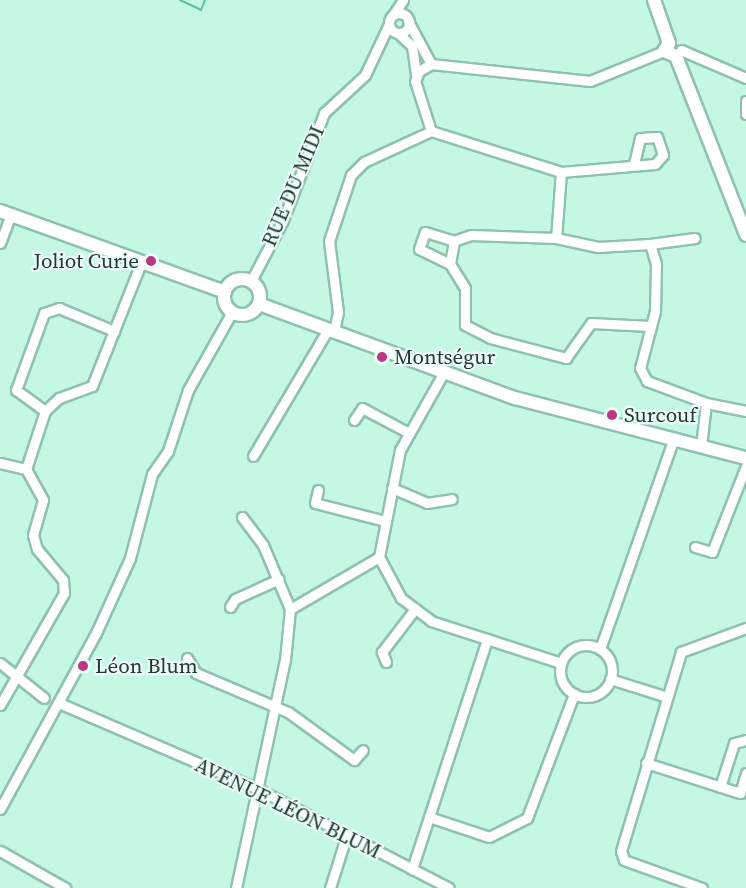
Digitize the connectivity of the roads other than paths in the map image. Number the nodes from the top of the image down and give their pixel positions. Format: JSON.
{"nodes":[{"id":1,"x":403,"y":0,"type":"edge"},
{"id":2,"x":654,"y":0,"type":"edge"},
{"id":3,"x":406,"y":18,"type":"junction"},
{"id":4,"x":391,"y":20,"type":"junction"},
{"id":5,"x":398,"y":32,"type":"junction"},
{"id":6,"x":384,"y":40,"type":"junction"},
{"id":7,"x":667,"y":47,"type":"junction"},
{"id":8,"x":679,"y":53,"type":"junction"},
{"id":9,"x":431,"y":64,"type":"junction"},
{"id":10,"x":416,"y":74,"type":"junction"},
{"id":11,"x":746,"y":78,"type":"edge"},
{"id":12,"x":746,"y":101,"type":"edge"},
{"id":13,"x":746,"y":114,"type":"edge"},
{"id":14,"x":431,"y":131,"type":"junction"},
{"id":15,"x":634,"y":164,"type":"dead end"},
{"id":16,"x":561,"y":172,"type":"junction"},
{"id":17,"x":5,"y":213,"type":"edge"},
{"id":18,"x":746,"y":235,"type":"edge"},
{"id":19,"x":556,"y":238,"type":"junction"},
{"id":20,"x":694,"y":238,"type":"dead end"},
{"id":21,"x":454,"y":240,"type":"junction"},
{"id":22,"x":0,"y":243,"type":"edge"},
{"id":23,"x":650,"y":244,"type":"junction"},
{"id":24,"x":141,"y":263,"type":"junction"},
{"id":25,"x":450,"y":264,"type":"junction"},
{"id":26,"x":251,"y":281,"type":"junction"},
{"id":27,"x":225,"y":292,"type":"junction"},
{"id":28,"x":259,"y":304,"type":"junction"},
{"id":29,"x":232,"y":312,"type":"junction"},
{"id":30,"x":650,"y":326,"type":"junction"},
{"id":31,"x":331,"y":330,"type":"junction"},
{"id":32,"x":114,"y":331,"type":"junction"},
{"id":33,"x":444,"y":372,"type":"junction"},
{"id":34,"x":706,"y":403,"type":"junction"},
{"id":35,"x":45,"y":411,"type":"junction"},
{"id":36,"x":746,"y":411,"type":"edge"},
{"id":37,"x":354,"y":420,"type":"dead end"},
{"id":38,"x":409,"y":433,"type":"junction"},
{"id":39,"x":674,"y":438,"type":"junction"},
{"id":40,"x":701,"y":446,"type":"junction"},
{"id":41,"x":253,"y":456,"type":"dead end"},
{"id":42,"x":746,"y":458,"type":"edge"},
{"id":43,"x":0,"y":463,"type":"edge"},
{"id":44,"x":746,"y":466,"type":"edge"},
{"id":45,"x":26,"y":469,"type":"junction"},
{"id":46,"x":392,"y":488,"type":"junction"},
{"id":47,"x":318,"y":490,"type":"dead end"},
{"id":48,"x":452,"y":499,"type":"dead end"},
{"id":49,"x":242,"y":517,"type":"dead end"},
{"id":50,"x":385,"y":521,"type":"junction"},
{"id":51,"x":695,"y":547,"type":"dead end"},
{"id":52,"x":380,"y":557,"type":"junction"},
{"id":53,"x":279,"y":579,"type":"junction"},
{"id":54,"x":230,"y":607,"type":"dead end"},
{"id":55,"x":290,"y":609,"type":"junction"},
{"id":56,"x":415,"y":609,"type":"junction"},
{"id":57,"x":746,"y":628,"type":"edge"},
{"id":58,"x":487,"y":639,"type":"junction"},
{"id":59,"x":600,"y":649,"type":"junction"},
{"id":60,"x":187,"y":658,"type":"dead end"},
{"id":61,"x":386,"y":662,"type":"dead end"},
{"id":62,"x":0,"y":663,"type":"edge"},
{"id":63,"x":561,"y":663,"type":"junction"},
{"id":64,"x":610,"y":679,"type":"junction"},
{"id":65,"x":15,"y":680,"type":"junction"},
{"id":66,"x":574,"y":694,"type":"junction"},
{"id":67,"x":667,"y":697,"type":"junction"},
{"id":68,"x":44,"y":698,"type":"dead end"},
{"id":69,"x":59,"y":703,"type":"junction"},
{"id":70,"x":0,"y":705,"type":"edge"},
{"id":71,"x":274,"y":707,"type":"junction"},
{"id":72,"x":746,"y":740,"type":"edge"},
{"id":73,"x":363,"y":750,"type":"dead end"},
{"id":74,"x":646,"y":763,"type":"junction"},
{"id":75,"x":746,"y":773,"type":"edge"},
{"id":76,"x":720,"y":787,"type":"junction"},
{"id":77,"x":256,"y":788,"type":"junction"},
{"id":78,"x":0,"y":809,"type":"edge"},
{"id":79,"x":429,"y":817,"type":"junction"},
{"id":80,"x":346,"y":837,"type":"junction"},
{"id":81,"x":0,"y":851,"type":"edge"},
{"id":82,"x":412,"y":869,"type":"junction"},
{"id":83,"x":435,"y":884,"type":"edge"},
{"id":84,"x":65,"y":888,"type":"edge"},
{"id":85,"x":236,"y":888,"type":"edge"},
{"id":86,"x":330,"y":888,"type":"edge"},
{"id":87,"x":449,"y":888,"type":"edge"},
{"id":88,"x":702,"y":888,"type":"edge"}],
"edges":[{"from":1,"to":3,"type":"street","name":"RUE DU MIDI"},
{"from":1,"to":4,"type":"street","name":"RUE DU MIDI"},
{"from":2,"to":7,"type":"street"},
{"from":3,"to":4,"type":"street"},
{"from":3,"to":5,"type":"street","name":"RUE DU MIDI"},
{"from":3,"to":9,"type":"street"},
{"from":4,"to":5,"type":"street"},
{"from":4,"to":6,"type":"street","name":"RUE DU MIDI"},
{"from":5,"to":6,"type":"street","name":"RUE DU MIDI"},
{"from":5,"to":10,"type":"street"},
{"from":6,"to":26,"type":"street","name":"RUE DU MIDI"},
{"from":7,"to":8,"type":"street"},
{"from":7,"to":9,"type":"street"},
{"from":8,"to":11,"type":"street"},
{"from":8,"to":18,"type":"street"},
{"from":9,"to":10,"type":"street"},
{"from":10,"to":14,"type":"street"},
{"from":12,"to":13,"type":"street"},
{"from":14,"to":16,"type":"street"},
{"from":14,"to":31,"type":"street"},
{"from":15,"to":16,"type":"street"},
{"from":16,"to":19,"type":"street"},
{"from":17,"to":22,"type":"street"},
{"from":17,"to":24,"type":"street"},
{"from":19,"to":21,"type":"street"},
{"from":19,"to":23,"type":"street"},
{"from":20,"to":23,"type":"street"},
{"from":21,"to":25,"type":"street"},
{"from":21,"to":25,"type":"street"},
{"from":23,"to":30,"type":"street"},
{"from":24,"to":27,"type":"street"},
{"from":24,"to":32,"type":"street"},
{"from":25,"to":30,"type":"street"},
{"from":26,"to":27,"type":"street"},
{"from":26,"to":28,"type":"street"},
{"from":27,"to":29,"type":"street"},
{"from":28,"to":29,"type":"street"},
{"from":28,"to":31,"type":"street"},
{"from":29,"to":69,"type":"street"},
{"from":30,"to":34,"type":"street"},
{"from":31,"to":33,"type":"street"},
{"from":31,"to":41,"type":"street"},
{"from":32,"to":35,"type":"street"},
{"from":32,"to":35,"type":"street"},
{"from":33,"to":38,"type":"street"},
{"from":33,"to":39,"type":"street"},
{"from":34,"to":36,"type":"street"},
{"from":34,"to":40,"type":"street"},
{"from":35,"to":45,"type":"street"},
{"from":37,"to":38,"type":"street"},
{"from":38,"to":46,"type":"street"},
{"from":39,"to":40,"type":"street"},
{"from":39,"to":59,"type":"street"},
{"from":40,"to":42,"type":"street"},
{"from":43,"to":45,"type":"street"},
{"from":44,"to":51,"type":"street"},
{"from":45,"to":65,"type":"street"},
{"from":46,"to":48,"type":"street"},
{"from":46,"to":50,"type":"street"},
{"from":47,"to":50,"type":"street"},
{"from":49,"to":53,"type":"street"},
{"from":50,"to":52,"type":"street"},
{"from":52,"to":55,"type":"street"},
{"from":52,"to":56,"type":"street"},
{"from":53,"to":54,"type":"street"},
{"from":53,"to":55,"type":"street"},
{"from":55,"to":71,"type":"street"},
{"from":56,"to":58,"type":"street"},
{"from":56,"to":61,"type":"street"},
{"from":57,"to":67,"type":"street"},
{"from":58,"to":63,"type":"street"},
{"from":58,"to":79,"type":"street"},
{"from":59,"to":63,"type":"street"},
{"from":59,"to":64,"type":"street"},
{"from":60,"to":71,"type":"street"},
{"from":62,"to":65,"type":"street"},
{"from":63,"to":66,"type":"street"},
{"from":64,"to":66,"type":"street"},
{"from":64,"to":67,"type":"street"},
{"from":65,"to":68,"type":"street"},
{"from":65,"to":70,"type":"street"},
{"from":66,"to":79,"type":"street"},
{"from":67,"to":74,"type":"street"},
{"from":69,"to":77,"type":"street","name":"AVENUE LÉON BLUM"},
{"from":69,"to":78,"type":"street"},
{"from":71,"to":73,"type":"street"},
{"from":71,"to":77,"type":"street"},
{"from":72,"to":76,"type":"street"},
{"from":74,"to":76,"type":"street"},
{"from":74,"to":88,"type":"street"},
{"from":75,"to":76,"type":"street"},
{"from":77,"to":80,"type":"street","name":"AVENUE LÉON BLUM"},
{"from":77,"to":85,"type":"street"},
{"from":79,"to":82,"type":"street"},
{"from":80,"to":82,"type":"street","name":"AVENUE LÉON BLUM"},
{"from":80,"to":86,"type":"street"},
{"from":81,"to":84,"type":"street"},
{"from":82,"to":83,"type":"street","name":"AVENUE LÉON BLUM"},
{"from":83,"to":87,"type":"street","name":"AVENUE LÉON BLUM"}]}
